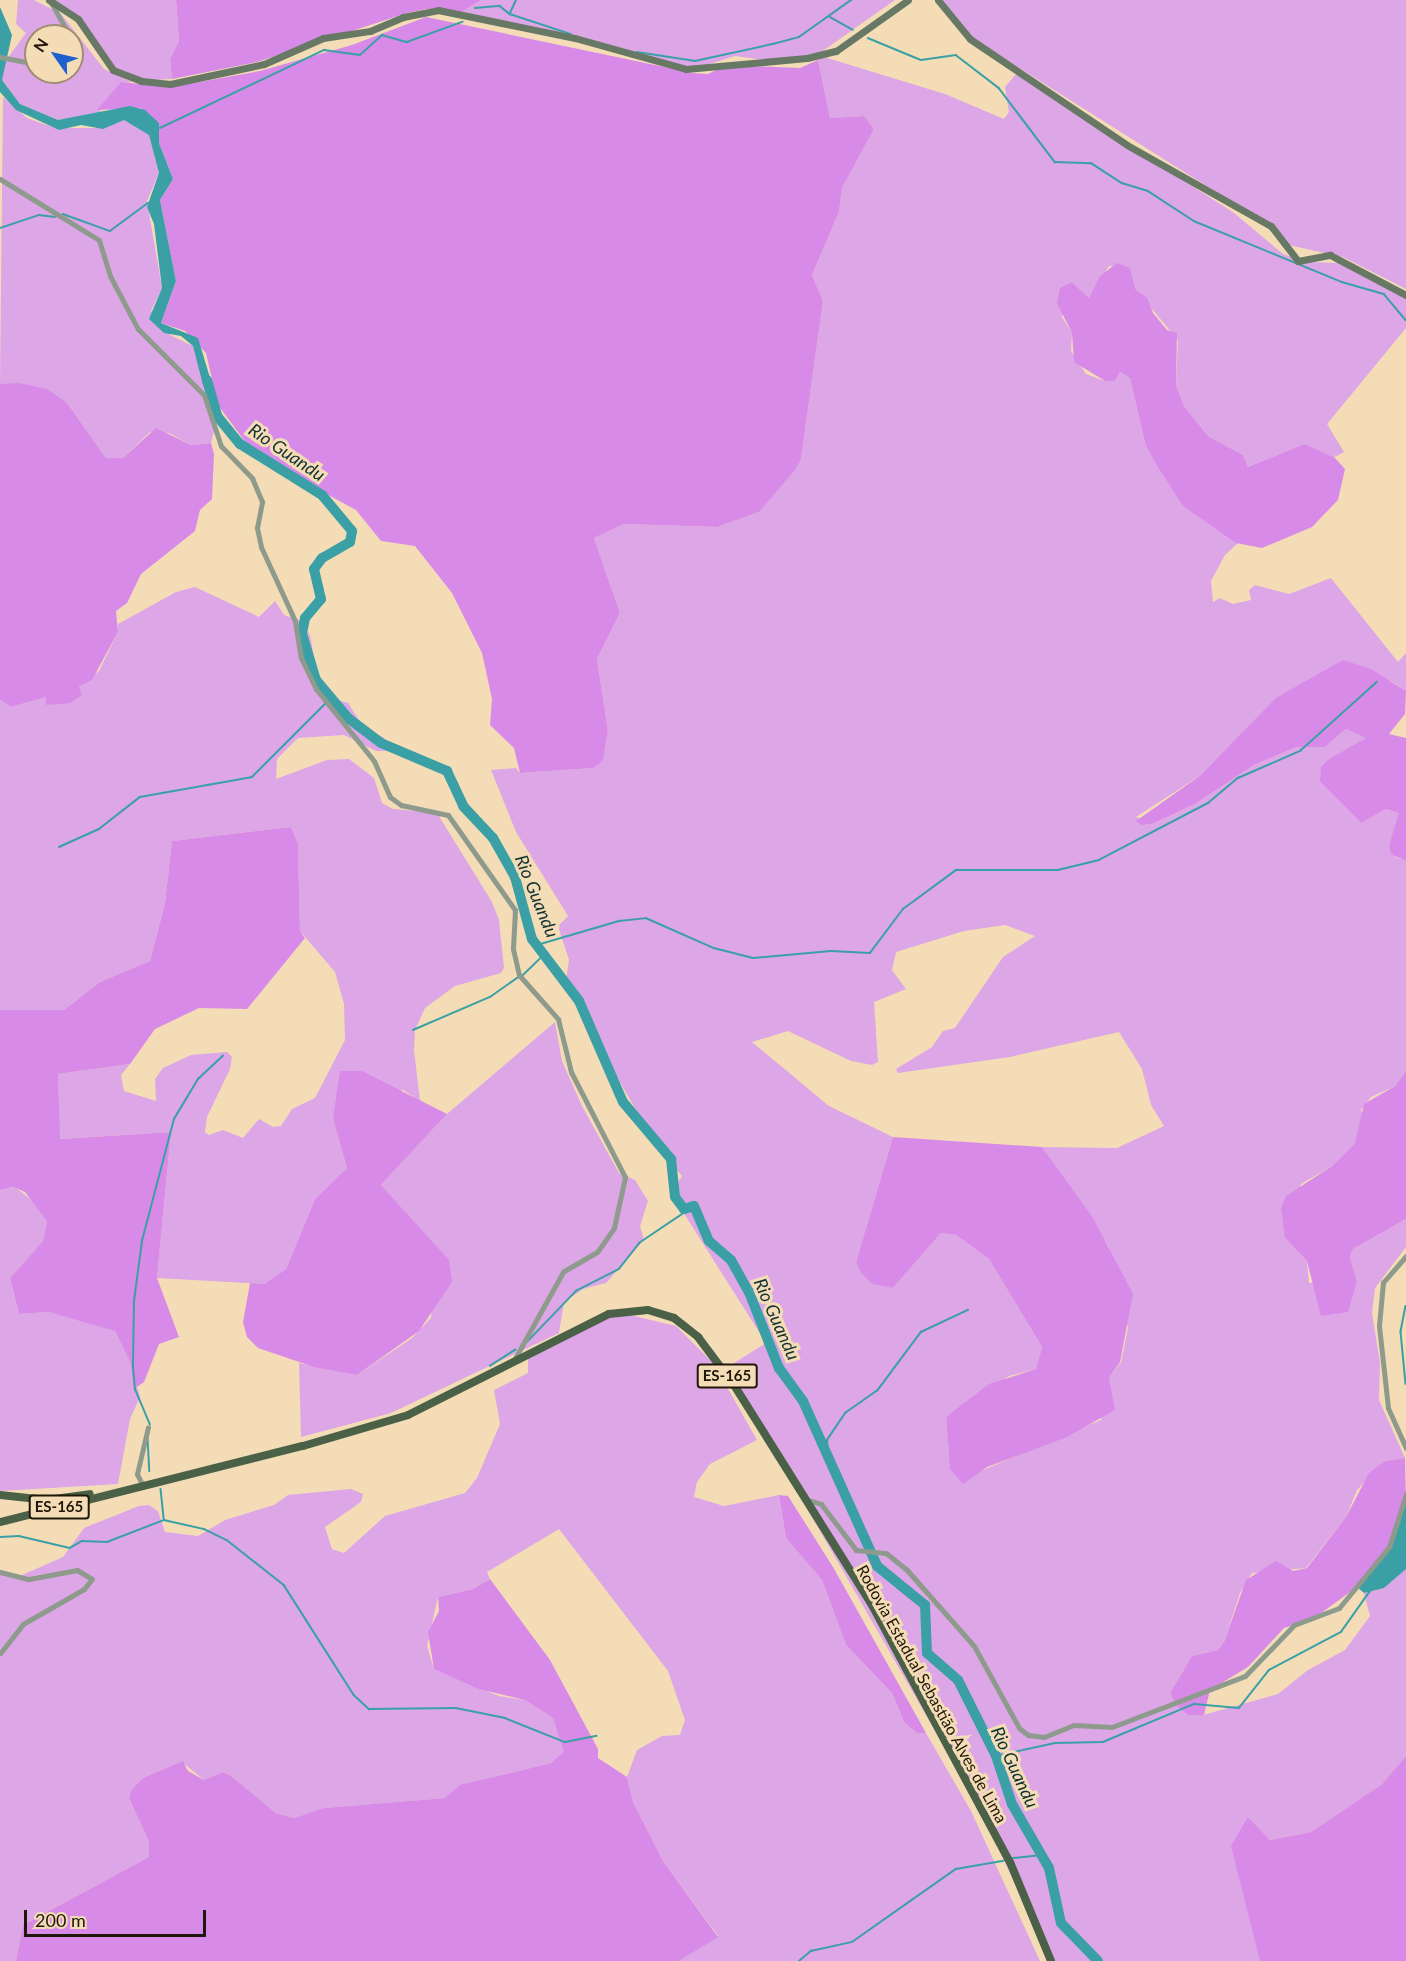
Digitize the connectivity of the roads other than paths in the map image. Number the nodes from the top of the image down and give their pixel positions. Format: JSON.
{"nodes":[{"id":1,"x":49,"y":0,"type":"edge"},
{"id":2,"x":908,"y":0,"type":"edge"},
{"id":3,"x":938,"y":0,"type":"edge"},
{"id":4,"x":63,"y":24,"type":"edge"},
{"id":5,"x":0,"y":57,"type":"edge"},
{"id":6,"x":24,"y":61,"type":"edge"},
{"id":7,"x":0,"y":179,"type":"edge"},
{"id":8,"x":1406,"y":295,"type":"edge"},
{"id":9,"x":1406,"y":1256,"type":"edge"},
{"id":10,"x":514,"y":1360,"type":"junction"},
{"id":11,"x":148,"y":1427,"type":"dead end"},
{"id":12,"x":1406,"y":1448,"type":"edge"},
{"id":13,"x":142,"y":1484,"type":"junction"},
{"id":14,"x":118,"y":1491,"type":"junction"},
{"id":15,"x":1406,"y":1494,"type":"edge"},
{"id":16,"x":0,"y":1495,"type":"edge"},
{"id":17,"x":804,"y":1499,"type":"junction"},
{"id":18,"x":0,"y":1522,"type":"edge"},
{"id":19,"x":0,"y":1572,"type":"edge"},
{"id":20,"x":0,"y":1653,"type":"edge"},
{"id":21,"x":1050,"y":1961,"type":"edge"}],
"edges":[{"from":1,"to":2,"type":"street"},
{"from":1,"to":4,"type":"street"},
{"from":3,"to":8,"type":"street"},
{"from":5,"to":6,"type":"street"},
{"from":7,"to":10,"type":"street"},
{"from":9,"to":12,"type":"street"},
{"from":10,"to":13,"type":"main road","name":"Rodovia Estadual Sebastião Alves de Lima","number":"ES-165"},
{"from":10,"to":17,"type":"main road","name":"Rodovia Estadual Sebastião Alves de Lima","number":"ES-165"},
{"from":11,"to":13,"type":"street"},
{"from":13,"to":14,"type":"main road","name":"Rodovia Estadual Sebastião Alves de Lima","number":"ES-165"},
{"from":14,"to":16,"type":"main road","name":"Rodovia Estadual Sebastião Alves de Lima","number":"ES-165"},
{"from":14,"to":18,"type":"main road","name":"Rodovia Estadual Sebastião Alves de Lima","number":"ES-165"},
{"from":15,"to":17,"type":"street"},
{"from":17,"to":21,"type":"main road","name":"Rodovia Estadual Sebastião Alves de Lima","number":"ES-165"},
{"from":19,"to":20,"type":"street"}]}
